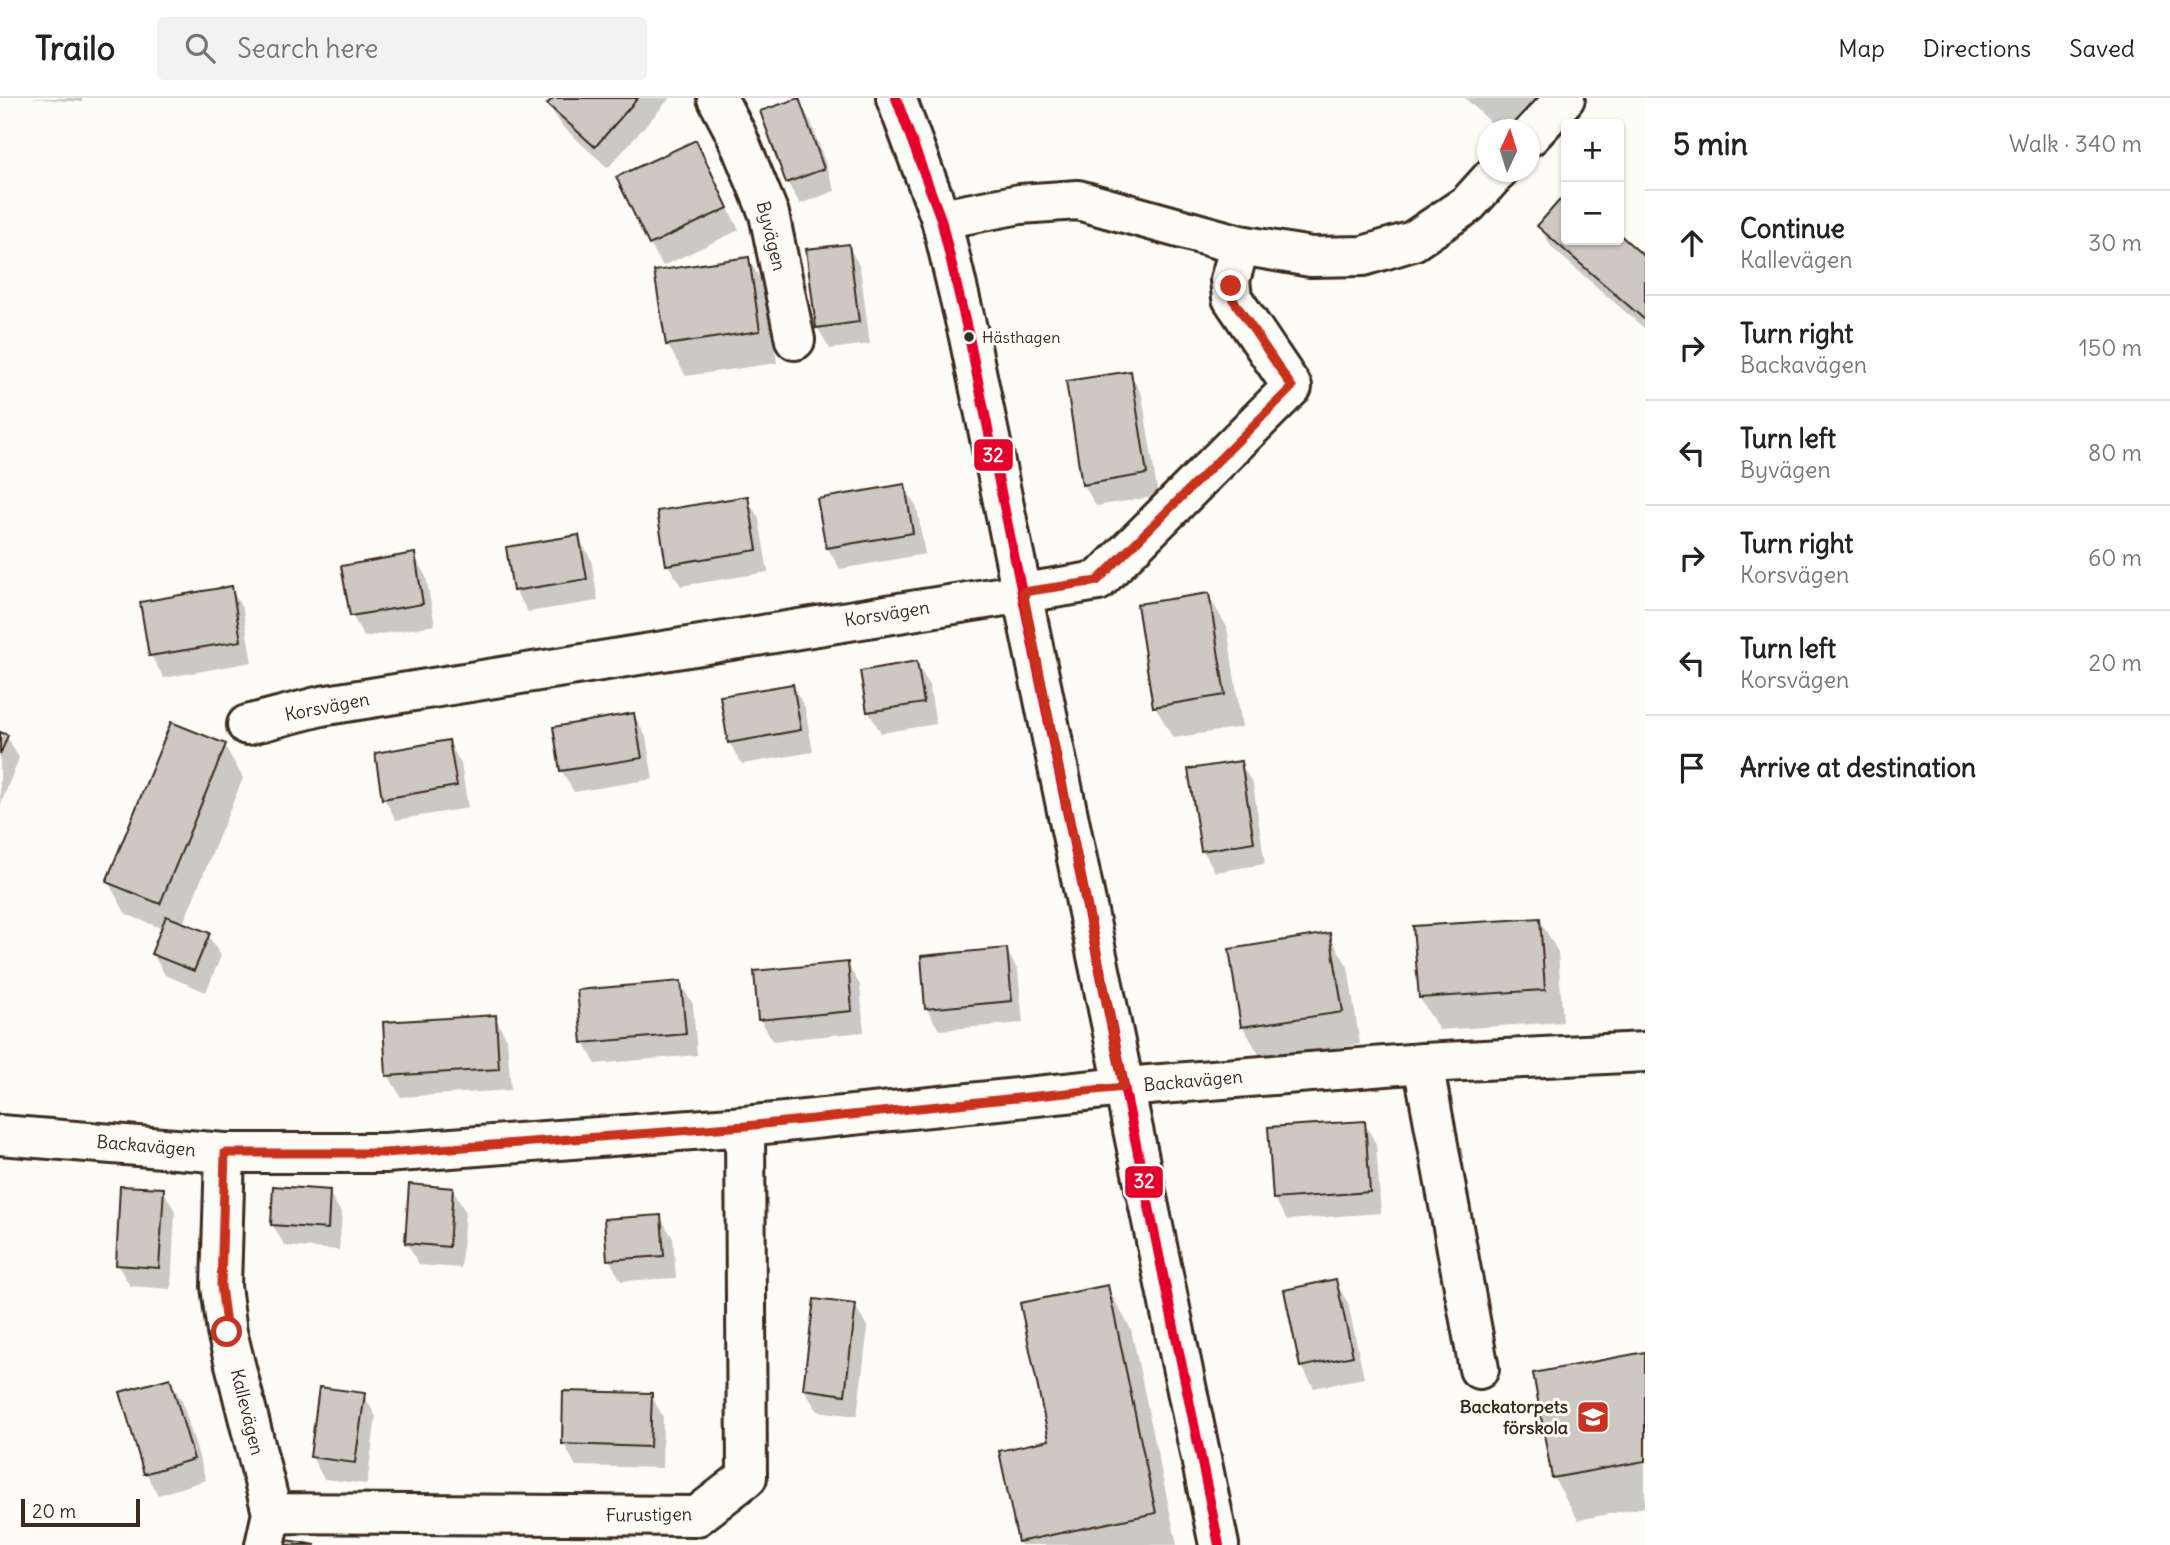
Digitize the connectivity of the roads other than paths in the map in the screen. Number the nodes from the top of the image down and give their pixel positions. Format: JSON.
{"nodes":[{"id":1,"x":717,"y":98,"type":"edge"},
{"id":2,"x":896,"y":98,"type":"edge"},
{"id":3,"x":1565,"y":98,"type":"edge"},
{"id":4,"x":1540,"y":125,"type":"edge"},
{"id":5,"x":1488,"y":182,"type":"edge"},
{"id":6,"x":941,"y":219,"type":"junction"},
{"id":7,"x":1240,"y":245,"type":"junction"},
{"id":8,"x":795,"y":340,"type":"dead end"},
{"id":9,"x":1023,"y":592,"type":"junction"},
{"id":10,"x":247,"y":725,"type":"dead end"},
{"id":11,"x":1645,"y":1052,"type":"edge"},
{"id":12,"x":1423,"y":1063,"type":"junction"},
{"id":13,"x":1124,"y":1087,"type":"junction"},
{"id":14,"x":745,"y":1126,"type":"junction"},
{"id":15,"x":0,"y":1135,"type":"edge"},
{"id":16,"x":225,"y":1153,"type":"junction"},
{"id":17,"x":1479,"y":1368,"type":"dead end"},
{"id":18,"x":269,"y":1529,"type":"edge"},
{"id":19,"x":1219,"y":1545,"type":"edge"}],
"edges":[{"from":1,"to":8,"type":"street","name":"Byvägen"},
{"from":2,"to":6,"type":"street"},
{"from":3,"to":4,"type":"street"},
{"from":5,"to":7,"type":"street"},
{"from":6,"to":7,"type":"street"},
{"from":6,"to":9,"type":"street"},
{"from":7,"to":9,"type":"street","name":"Korsvägen"},
{"from":9,"to":10,"type":"street","name":"Korsvägen"},
{"from":9,"to":13,"type":"street"},
{"from":11,"to":12,"type":"street","name":"Backavägen"},
{"from":12,"to":13,"type":"street","name":"Backavägen"},
{"from":12,"to":17,"type":"street"},
{"from":13,"to":14,"type":"street","name":"Backavägen"},
{"from":13,"to":19,"type":"street"},
{"from":14,"to":16,"type":"street","name":"Backavägen"},
{"from":14,"to":18,"type":"street","name":"Furustigen"},
{"from":15,"to":16,"type":"street","name":"Backavägen"},
{"from":16,"to":18,"type":"street","name":"Kallevägen"}]}
